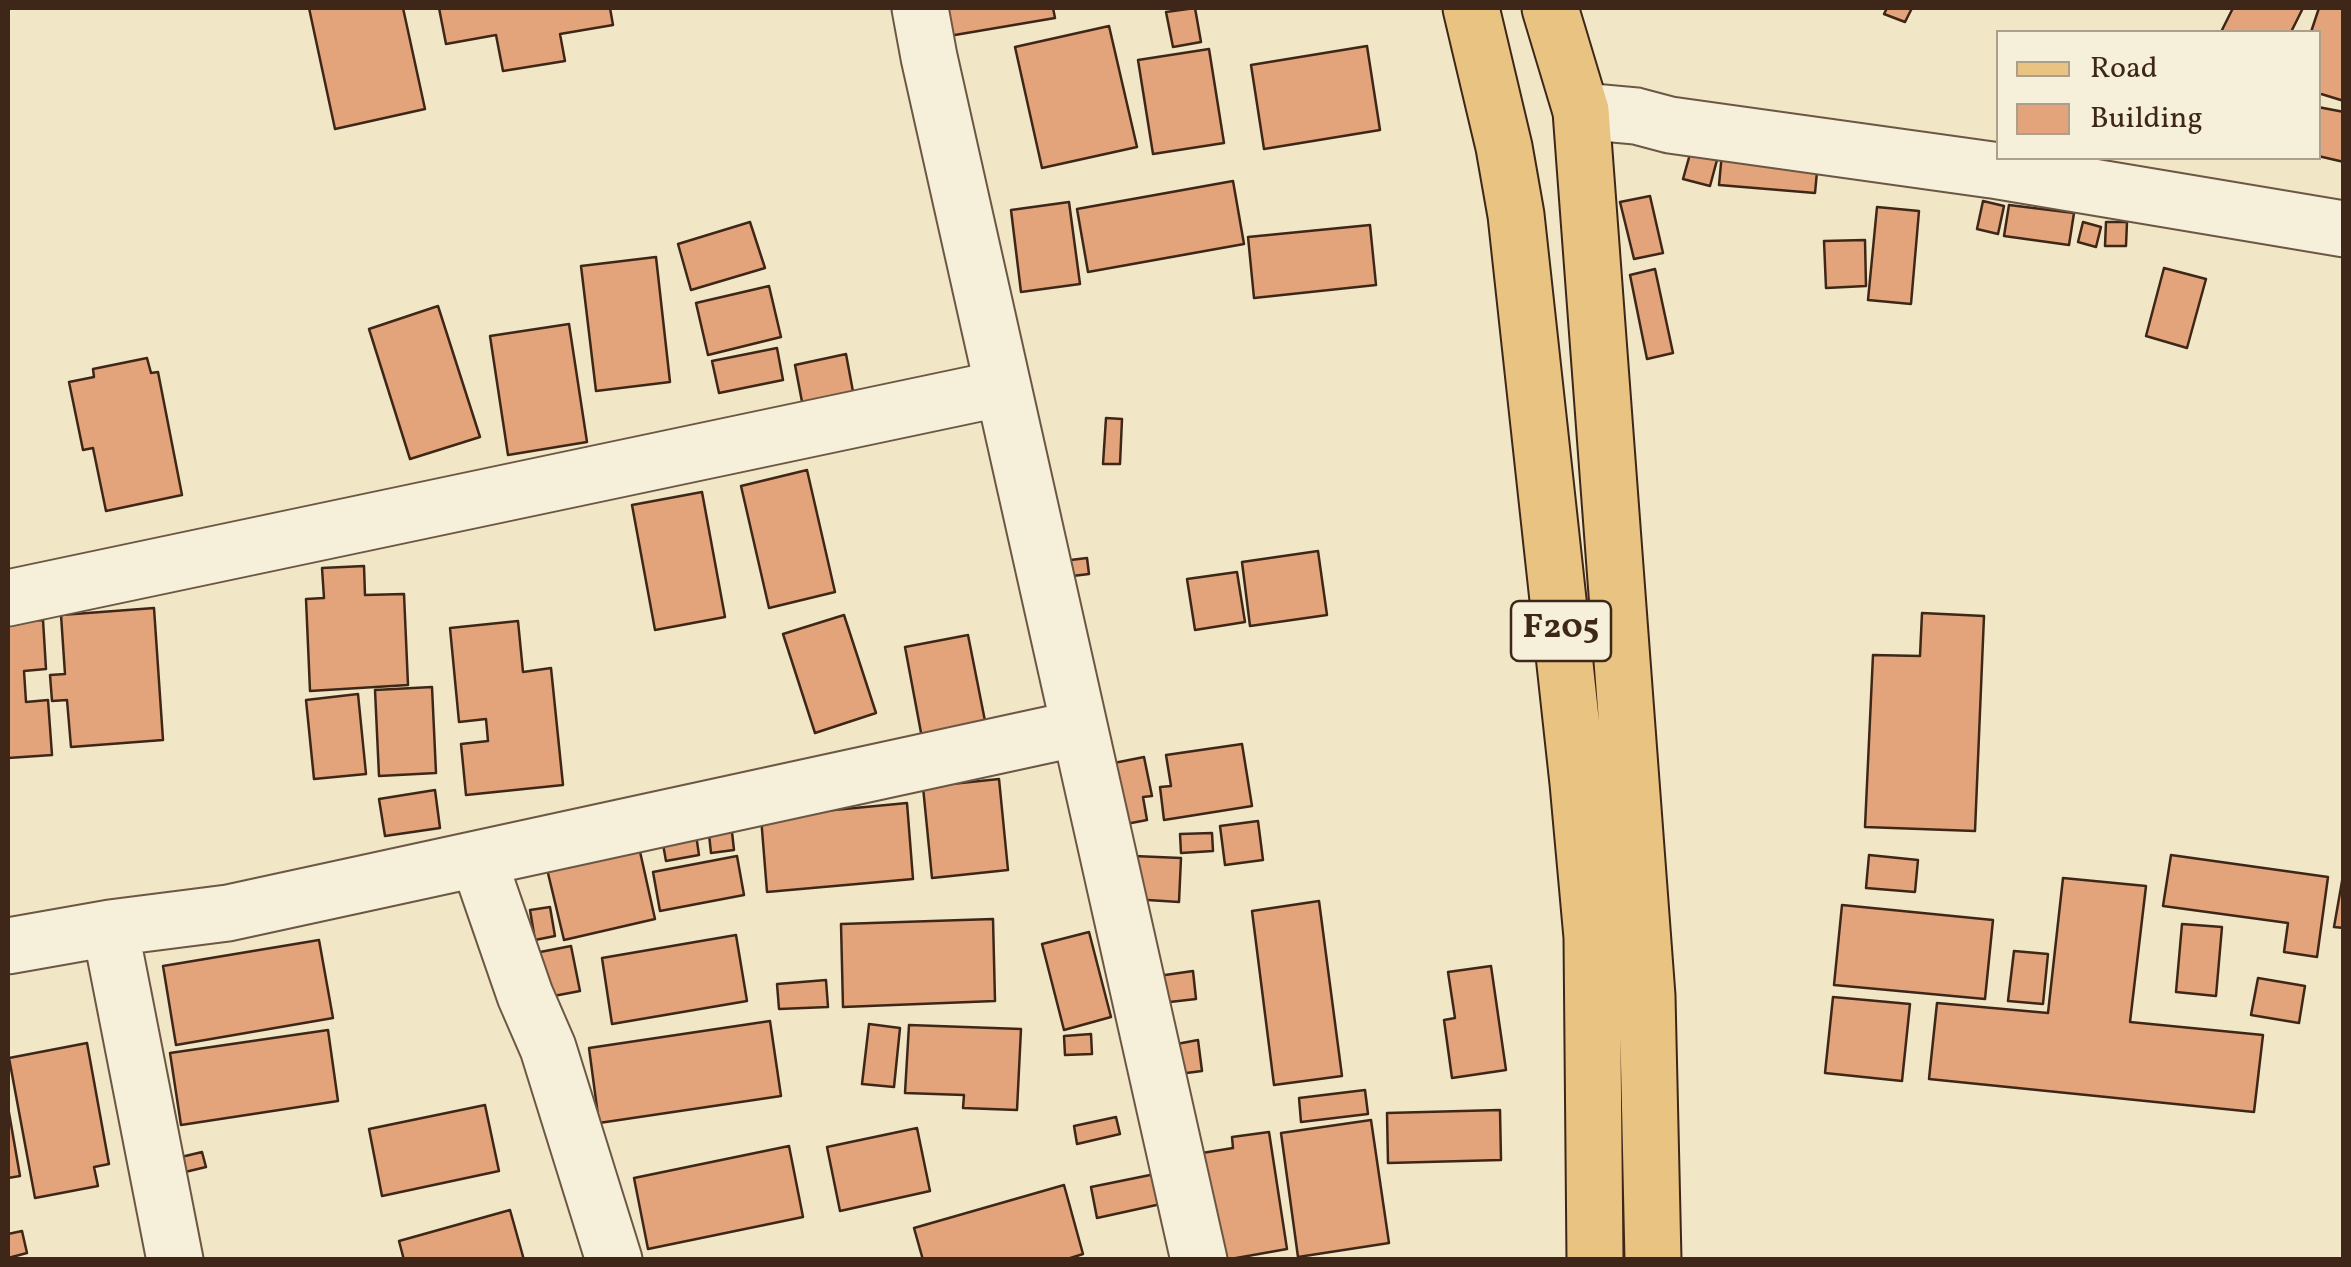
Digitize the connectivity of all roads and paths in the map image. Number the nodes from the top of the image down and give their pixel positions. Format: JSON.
{"nodes":[{"id":1,"x":920,"y":8,"type":"edge"},
{"id":2,"x":1470,"y":8,"type":"edge"},
{"id":3,"x":1550,"y":8,"type":"edge"},
{"id":4,"x":1580,"y":110,"type":"junction"},
{"id":5,"x":2344,"y":229,"type":"edge"},
{"id":6,"x":1003,"y":388,"type":"junction"},
{"id":7,"x":8,"y":598,"type":"edge"},
{"id":8,"x":1079,"y":728,"type":"junction"},
{"id":9,"x":478,"y":859,"type":"junction"},
{"id":10,"x":110,"y":928,"type":"junction"},
{"id":11,"x":8,"y":946,"type":"edge"},
{"id":12,"x":175,"y":1260,"type":"edge"},
{"id":13,"x":614,"y":1260,"type":"edge"},
{"id":14,"x":1199,"y":1260,"type":"edge"},
{"id":15,"x":1595,"y":1260,"type":"edge"},
{"id":16,"x":1653,"y":1260,"type":"edge"}],
"edges":[{"from":1,"to":6,"type":"street"},
{"from":2,"to":15,"type":"main road","number":"F205"},
{"from":3,"to":4,"type":"main road","number":"F205"},
{"from":4,"to":5,"type":"street"},
{"from":4,"to":16,"type":"main road","number":"F205"},
{"from":6,"to":7,"type":"street"},
{"from":6,"to":8,"type":"street"},
{"from":8,"to":9,"type":"street"},
{"from":8,"to":14,"type":"street"},
{"from":9,"to":10,"type":"street"},
{"from":9,"to":13,"type":"street"},
{"from":10,"to":11,"type":"street"},
{"from":10,"to":12,"type":"street"}]}
